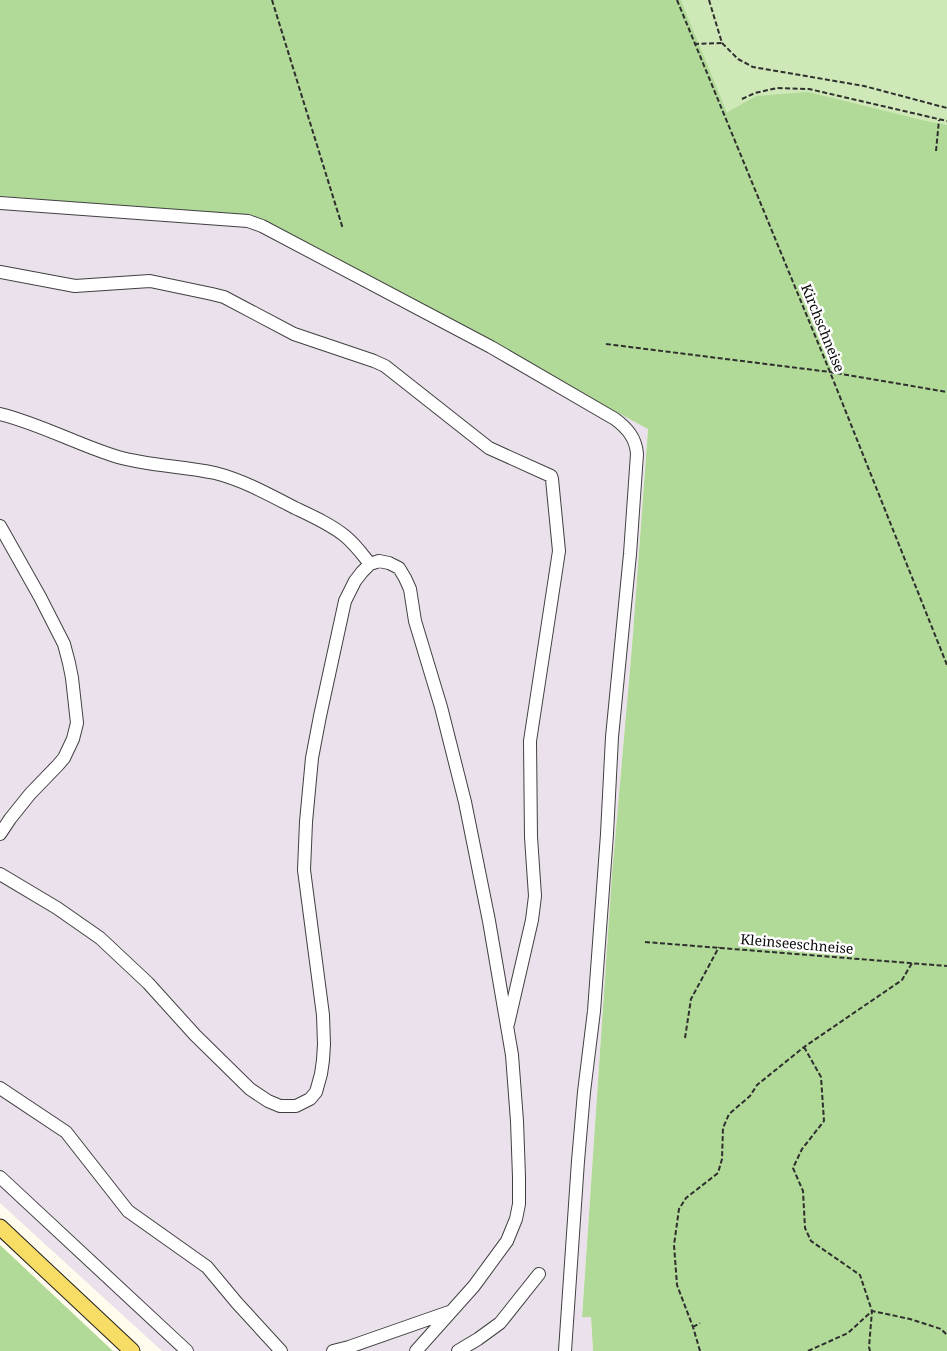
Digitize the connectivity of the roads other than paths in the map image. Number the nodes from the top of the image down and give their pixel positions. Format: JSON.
{"nodes":[{"id":1,"x":0,"y":203,"type":"edge"},
{"id":2,"x":0,"y":272,"type":"edge"},
{"id":3,"x":0,"y":414,"type":"edge"},
{"id":4,"x":0,"y":526,"type":"edge"},
{"id":5,"x":370,"y":564,"type":"junction"},
{"id":6,"x":0,"y":834,"type":"edge"},
{"id":7,"x":0,"y":874,"type":"edge"},
{"id":8,"x":507,"y":1030,"type":"junction"},
{"id":9,"x":0,"y":1088,"type":"edge"},
{"id":10,"x":0,"y":1178,"type":"edge"},
{"id":11,"x":0,"y":1227,"type":"edge"},
{"id":12,"x":539,"y":1274,"type":"dead end"},
{"id":13,"x":452,"y":1312,"type":"junction"},
{"id":14,"x":132,"y":1351,"type":"edge"},
{"id":15,"x":187,"y":1351,"type":"edge"},
{"id":16,"x":281,"y":1351,"type":"edge"},
{"id":17,"x":333,"y":1351,"type":"edge"},
{"id":18,"x":416,"y":1351,"type":"edge"},
{"id":19,"x":458,"y":1351,"type":"edge"},
{"id":20,"x":565,"y":1351,"type":"edge"}],
"edges":[{"from":1,"to":20,"type":"lane"},
{"from":2,"to":8,"type":"lane"},
{"from":3,"to":5,"type":"lane"},
{"from":4,"to":6,"type":"lane"},
{"from":5,"to":7,"type":"lane"},
{"from":5,"to":8,"type":"lane"},
{"from":8,"to":13,"type":"lane"},
{"from":9,"to":16,"type":"lane"},
{"from":10,"to":15,"type":"lane"},
{"from":11,"to":14,"type":"main road"},
{"from":12,"to":19,"type":"lane"},
{"from":13,"to":17,"type":"lane"},
{"from":13,"to":18,"type":"lane"}]}
